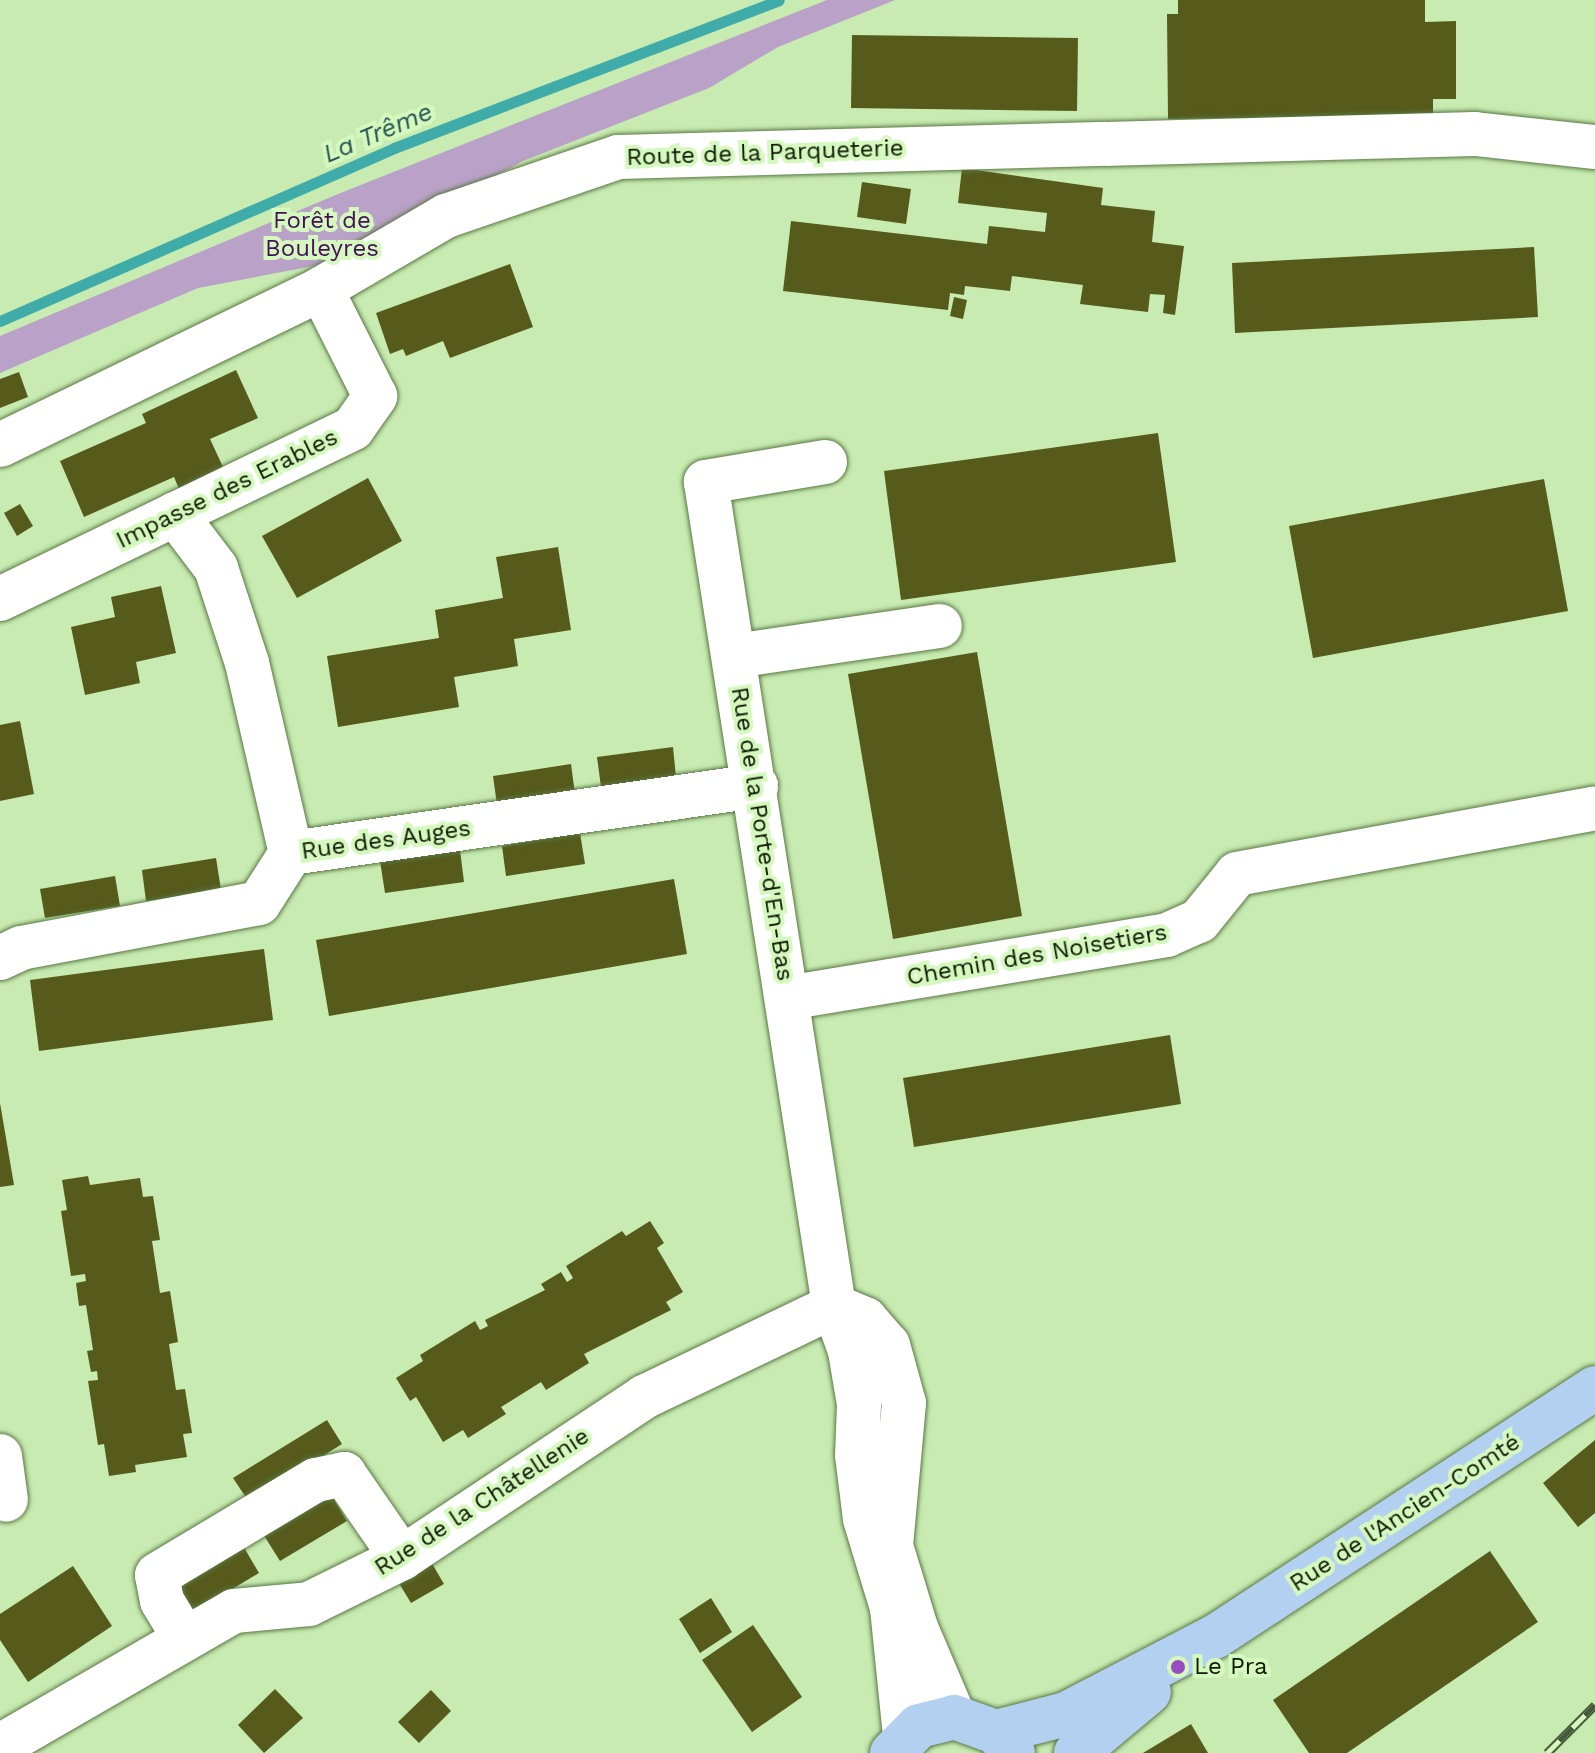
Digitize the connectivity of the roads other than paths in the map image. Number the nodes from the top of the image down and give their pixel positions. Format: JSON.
{"nodes":[{"id":1,"x":1595,"y":147,"type":"edge"},
{"id":2,"x":321,"y":289,"type":"junction"},
{"id":3,"x":0,"y":445,"type":"edge"},
{"id":4,"x":825,"y":462,"type":"dead end"},
{"id":5,"x":175,"y":514,"type":"junction"},
{"id":6,"x":0,"y":599,"type":"edge"},
{"id":7,"x":940,"y":626,"type":"dead end"},
{"id":8,"x":734,"y":656,"type":"junction"},
{"id":9,"x":756,"y":786,"type":"junction"},
{"id":10,"x":1595,"y":808,"type":"edge"},
{"id":11,"x":291,"y":853,"type":"junction"},
{"id":12,"x":0,"y":958,"type":"edge"},
{"id":13,"x":787,"y":998,"type":"junction"},
{"id":14,"x":834,"y":1306,"type":"junction"},
{"id":15,"x":1595,"y":1388,"type":"edge"},
{"id":16,"x":0,"y":1456,"type":"edge"},
{"id":17,"x":6,"y":1500,"type":"dead end"},
{"id":18,"x":402,"y":1558,"type":"junction"},
{"id":19,"x":1216,"y":1636,"type":"junction"},
{"id":20,"x":185,"y":1639,"type":"junction"},
{"id":21,"x":954,"y":1717,"type":"junction"},
{"id":22,"x":1004,"y":1742,"type":"edge"},
{"id":23,"x":898,"y":1745,"type":"edge"},
{"id":24,"x":0,"y":1746,"type":"edge"},
{"id":25,"x":1076,"y":1753,"type":"edge"}],
"edges":[{"from":1,"to":2,"type":"street","name":"Route de la Parqueterie"},
{"from":2,"to":3,"type":"street","name":"Route de la Parqueterie"},
{"from":2,"to":5,"type":"street","name":"Impasse des Erables"},
{"from":4,"to":8,"type":"street","name":"Rue de la Porte-d'En-Bas"},
{"from":5,"to":6,"type":"street","name":"Impasse des Erables"},
{"from":5,"to":11,"type":"street"},
{"from":7,"to":8,"type":"street"},
{"from":8,"to":9,"type":"street","name":"Rue de la Porte-d'En-Bas"},
{"from":9,"to":11,"type":"street","name":"Rue des Auges"},
{"from":9,"to":13,"type":"street","name":"Rue de la Porte-d'En-Bas"},
{"from":10,"to":13,"type":"street","name":"Chemin des Noisetiers"},
{"from":11,"to":12,"type":"street","name":"Rue des Auges"},
{"from":13,"to":14,"type":"street","name":"Rue de la Porte-d'En-Bas"},
{"from":14,"to":18,"type":"street","name":"Rue de la Châtellenie"},
{"from":14,"to":21,"type":"street"},
{"from":14,"to":23,"type":"street","name":"Rue de la Porte-d'En-Bas"},
{"from":15,"to":19,"type":"main road","name":"Rue de l'Ancien-Comté"},
{"from":16,"to":17,"type":"street"},
{"from":18,"to":20,"type":"street","name":"Rue de la Châtellenie"},
{"from":18,"to":20,"type":"street"},
{"from":19,"to":22,"type":"main road","name":"Rue de l'Ancien-Comté"},
{"from":19,"to":25,"type":"main road","name":"Rue de l'Ancien-Comté"},
{"from":20,"to":24,"type":"street","name":"Rue de la Châtellenie"},
{"from":21,"to":22,"type":"main road"},
{"from":21,"to":23,"type":"main road"}]}
